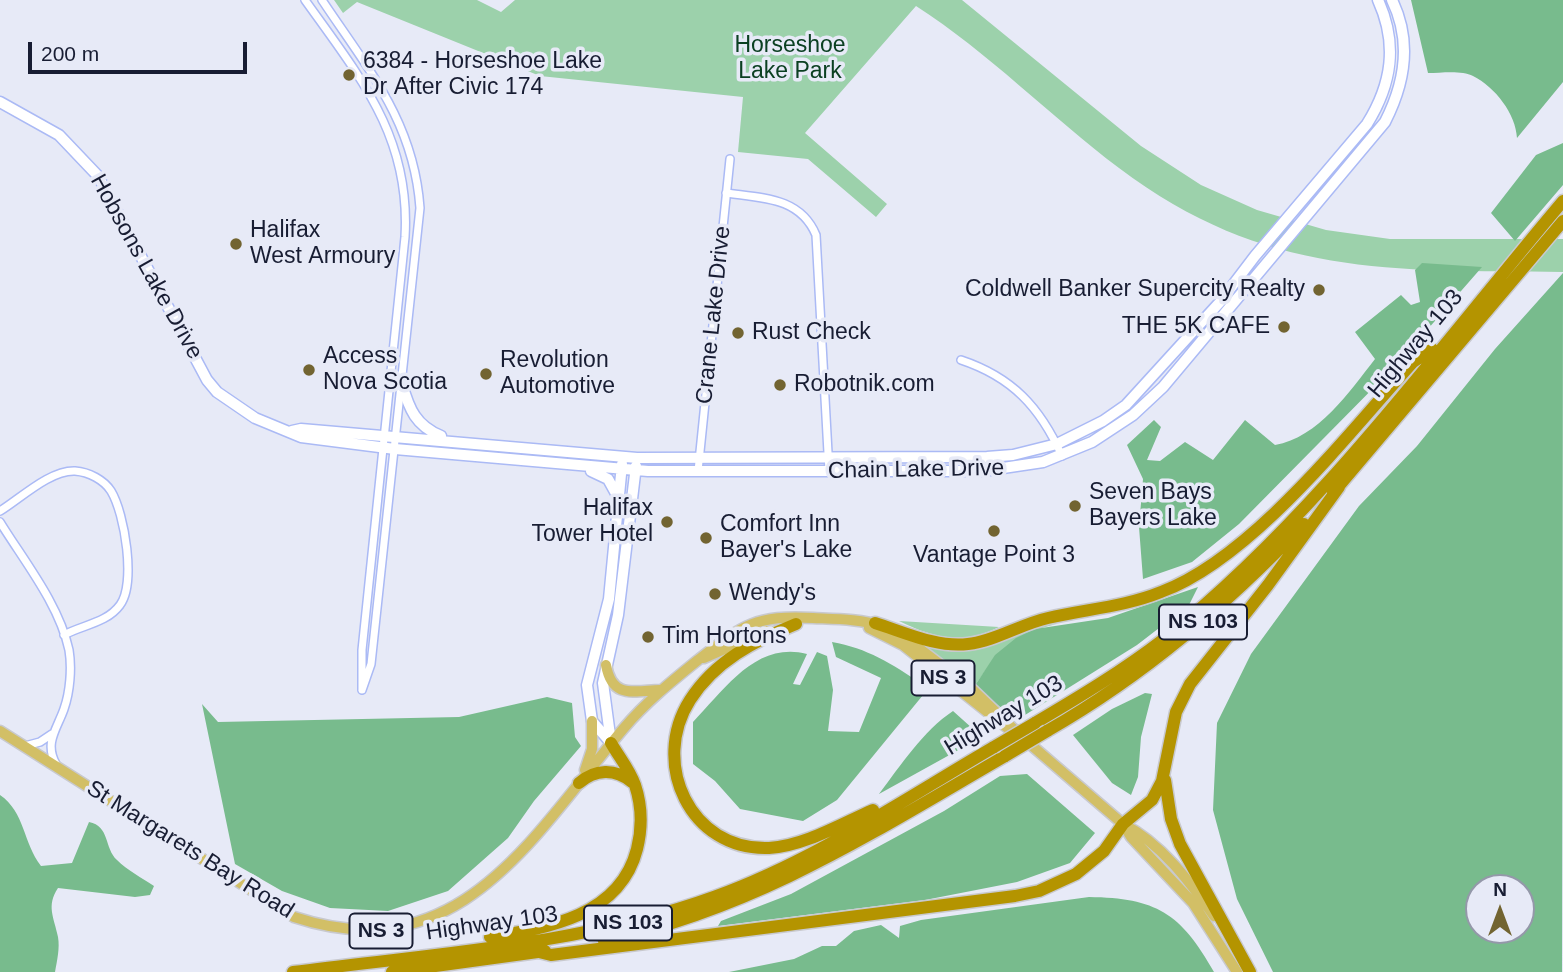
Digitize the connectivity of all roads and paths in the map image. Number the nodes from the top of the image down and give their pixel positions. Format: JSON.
{"nodes":[{"id":1,"x":305,"y":0,"type":"edge"},
{"id":2,"x":322,"y":0,"type":"edge"},
{"id":3,"x":1378,"y":0,"type":"edge"},
{"id":4,"x":1392,"y":0,"type":"edge"},
{"id":5,"x":0,"y":102,"type":"edge"},
{"id":6,"x":730,"y":159,"type":"dead end"},
{"id":7,"x":726,"y":193,"type":"junction"},
{"id":8,"x":1563,"y":201,"type":"edge"},
{"id":9,"x":1560,"y":224,"type":"edge"},
{"id":10,"x":397,"y":313,"type":"junction"},
{"id":11,"x":410,"y":314,"type":"junction"},
{"id":12,"x":1450,"y":336,"type":"junction"},
{"id":13,"x":961,"y":360,"type":"dead end"},
{"id":14,"x":402,"y":384,"type":"junction"},
{"id":15,"x":396,"y":436,"type":"junction"},
{"id":16,"x":384,"y":441,"type":"junction"},
{"id":17,"x":453,"y":441,"type":"junction"},
{"id":18,"x":1057,"y":444,"type":"junction"},
{"id":19,"x":520,"y":447,"type":"junction"},
{"id":20,"x":395,"y":449,"type":"junction"},
{"id":21,"x":1062,"y":456,"type":"junction"},
{"id":22,"x":827,"y":458,"type":"junction"},
{"id":23,"x":699,"y":459,"type":"junction"},
{"id":24,"x":519,"y":461,"type":"junction"},
{"id":25,"x":622,"y":463,"type":"junction"},
{"id":26,"x":636,"y":464,"type":"junction"},
{"id":27,"x":573,"y":466,"type":"junction"},
{"id":28,"x":698,"y":471,"type":"junction"},
{"id":29,"x":829,"y":471,"type":"junction"},
{"id":30,"x":1339,"y":487,"type":"junction"},
{"id":31,"x":619,"y":499,"type":"junction"},
{"id":32,"x":0,"y":511,"type":"edge"},
{"id":33,"x":0,"y":522,"type":"edge"},
{"id":34,"x":372,"y":554,"type":"junction"},
{"id":35,"x":383,"y":555,"type":"junction"},
{"id":36,"x":813,"y":618,"type":"junction"},
{"id":37,"x":365,"y":622,"type":"junction"},
{"id":38,"x":376,"y":623,"type":"junction"},
{"id":39,"x":860,"y":623,"type":"junction"},
{"id":40,"x":875,"y":623,"type":"junction"},
{"id":41,"x":796,"y":624,"type":"junction"},
{"id":42,"x":64,"y":635,"type":"junction"},
{"id":43,"x":701,"y":659,"type":"junction"},
{"id":44,"x":606,"y":665,"type":"junction"},
{"id":45,"x":660,"y":690,"type":"junction"},
{"id":46,"x":592,"y":721,"type":"junction"},
{"id":47,"x":0,"y":731,"type":"edge"},
{"id":48,"x":52,"y":734,"type":"junction"},
{"id":49,"x":1023,"y":738,"type":"junction"},
{"id":50,"x":611,"y":743,"type":"junction"},
{"id":51,"x":22,"y":746,"type":"junction"},
{"id":52,"x":1164,"y":766,"type":"junction"},
{"id":53,"x":58,"y":769,"type":"junction"},
{"id":54,"x":934,"y":782,"type":"junction"},
{"id":55,"x":579,"y":783,"type":"junction"},
{"id":56,"x":635,"y":785,"type":"junction"},
{"id":57,"x":1123,"y":824,"type":"junction"},
{"id":58,"x":539,"y":952,"type":"junction"},
{"id":59,"x":291,"y":972,"type":"edge"},
{"id":60,"x":392,"y":972,"type":"edge"},
{"id":61,"x":1237,"y":972,"type":"edge"},
{"id":62,"x":1250,"y":972,"type":"edge"}],
"edges":[{"from":1,"to":10,"type":"street"},
{"from":2,"to":11,"type":"street"},
{"from":3,"to":18,"type":"street","name":"Chain Lake Drive"},
{"from":4,"to":21,"type":"street","name":"Chain Lake Drive"},
{"from":5,"to":16,"type":"street","name":"Hobsons Lake Drive"},
{"from":6,"to":7,"type":"street","name":"Crane Lake Drive"},
{"from":7,"to":22,"type":"street"},
{"from":7,"to":23,"type":"street","name":"Crane Lake Drive"},
{"from":8,"to":12,"type":"highway","name":"Highway 103","number":"NS 103"},
{"from":9,"to":30,"type":"highway","name":"Highway 103","number":"NS 103"},
{"from":10,"to":11,"type":"street"},
{"from":10,"to":16,"type":"street"},
{"from":11,"to":14,"type":"street"},
{"from":12,"to":40,"type":"highway"},
{"from":12,"to":54,"type":"highway","name":"Highway 103","number":"NS 103","bridge":true},
{"from":13,"to":18,"type":"street"},
{"from":14,"to":15,"type":"street"},
{"from":14,"to":17,"type":"street"},
{"from":15,"to":16,"type":"street","name":"Chain Lake Drive"},
{"from":15,"to":17,"type":"street","name":"Chain Lake Drive"},
{"from":15,"to":20,"type":"street"},
{"from":16,"to":20,"type":"street","name":"Chain Lake Drive"},
{"from":16,"to":34,"type":"street"},
{"from":17,"to":19,"type":"street","name":"Chain Lake Drive"},
{"from":18,"to":21,"type":"street"},
{"from":18,"to":22,"type":"street","name":"Chain Lake Drive"},
{"from":19,"to":24,"type":"street"},
{"from":19,"to":25,"type":"street","name":"Chain Lake Drive"},
{"from":20,"to":24,"type":"street","name":"Chain Lake Drive"},
{"from":20,"to":35,"type":"street"},
{"from":21,"to":29,"type":"street","name":"Chain Lake Drive"},
{"from":22,"to":23,"type":"street","name":"Chain Lake Drive"},
{"from":22,"to":29,"type":"street"},
{"from":23,"to":26,"type":"street","name":"Chain Lake Drive"},
{"from":23,"to":28,"type":"street","name":"Crane Lake Drive"},
{"from":24,"to":27,"type":"street","name":"Chain Lake Drive"},
{"from":25,"to":26,"type":"street","name":"Chain Lake Drive"},
{"from":25,"to":27,"type":"street","name":"Chain Lake Drive"},
{"from":25,"to":31,"type":"street"},
{"from":26,"to":28,"type":"street","name":"Chain Lake Drive"},
{"from":26,"to":44,"type":"street"},
{"from":27,"to":31,"type":"street"},
{"from":28,"to":29,"type":"street","name":"Chain Lake Drive"},
{"from":30,"to":52,"type":"highway"},
{"from":30,"to":58,"type":"highway","name":"Highway 103","number":"NS 103","bridge":true},
{"from":31,"to":46,"type":"street"},
{"from":32,"to":42,"type":"street"},
{"from":33,"to":42,"type":"street"},
{"from":34,"to":35,"type":"street"},
{"from":34,"to":37,"type":"street"},
{"from":35,"to":38,"type":"street"},
{"from":36,"to":39,"type":"main road","name":"St Margarets Bay Road","number":"NS 3"},
{"from":36,"to":41,"type":"main road","name":"St Margarets Bay Road","number":"NS 3"},
{"from":36,"to":43,"type":"main road","name":"St Margarets Bay Road","number":"NS 3"},
{"from":37,"to":38,"type":"street"},
{"from":37,"to":38,"type":"street"},
{"from":39,"to":40,"type":"main road","name":"St Margarets Bay Road","number":"NS 3"},
{"from":39,"to":49,"type":"main road","name":"St Margarets Bay Road","number":"NS 3"},
{"from":40,"to":49,"type":"main road","name":"St Margarets Bay Road","number":"NS 3"},
{"from":41,"to":43,"type":"main road","name":"St Margarets Bay Road","number":"NS 3"},
{"from":41,"to":54,"type":"highway"},
{"from":42,"to":48,"type":"street"},
{"from":43,"to":45,"type":"main road","name":"St Margarets Bay Road","number":"NS 3"},
{"from":44,"to":45,"type":"main road"},
{"from":44,"to":50,"type":"street"},
{"from":45,"to":50,"type":"main road","name":"St Margarets Bay Road","number":"NS 3"},
{"from":46,"to":50,"type":"street"},
{"from":46,"to":55,"type":"main road"},
{"from":47,"to":51,"type":"main road","name":"St Margarets Bay Road","number":"NS 3"},
{"from":48,"to":51,"type":"street"},
{"from":48,"to":53,"type":"street"},
{"from":49,"to":57,"type":"main road","name":"St Margarets Bay Road","number":"NS 3"},
{"from":50,"to":55,"type":"main road","name":"St Margarets Bay Road","number":"NS 3"},
{"from":50,"to":56,"type":"highway"},
{"from":51,"to":53,"type":"main road","name":"St Margarets Bay Road","number":"NS 3"},
{"from":52,"to":57,"type":"highway"},
{"from":52,"to":62,"type":"highway"},
{"from":53,"to":55,"type":"main road","name":"St Margarets Bay Road","number":"NS 3"},
{"from":54,"to":59,"type":"highway","name":"Highway 103","number":"NS 103"},
{"from":55,"to":56,"type":"highway"},
{"from":56,"to":59,"type":"highway"},
{"from":57,"to":58,"type":"highway"},
{"from":57,"to":61,"type":"main road","name":"St Margarets Bay Road","number":"NS 3"},
{"from":57,"to":62,"type":"main road","name":"St Margarets Bay Road","number":"NS 3"},
{"from":58,"to":60,"type":"highway","name":"Highway 103","number":"NS 103"}]}
